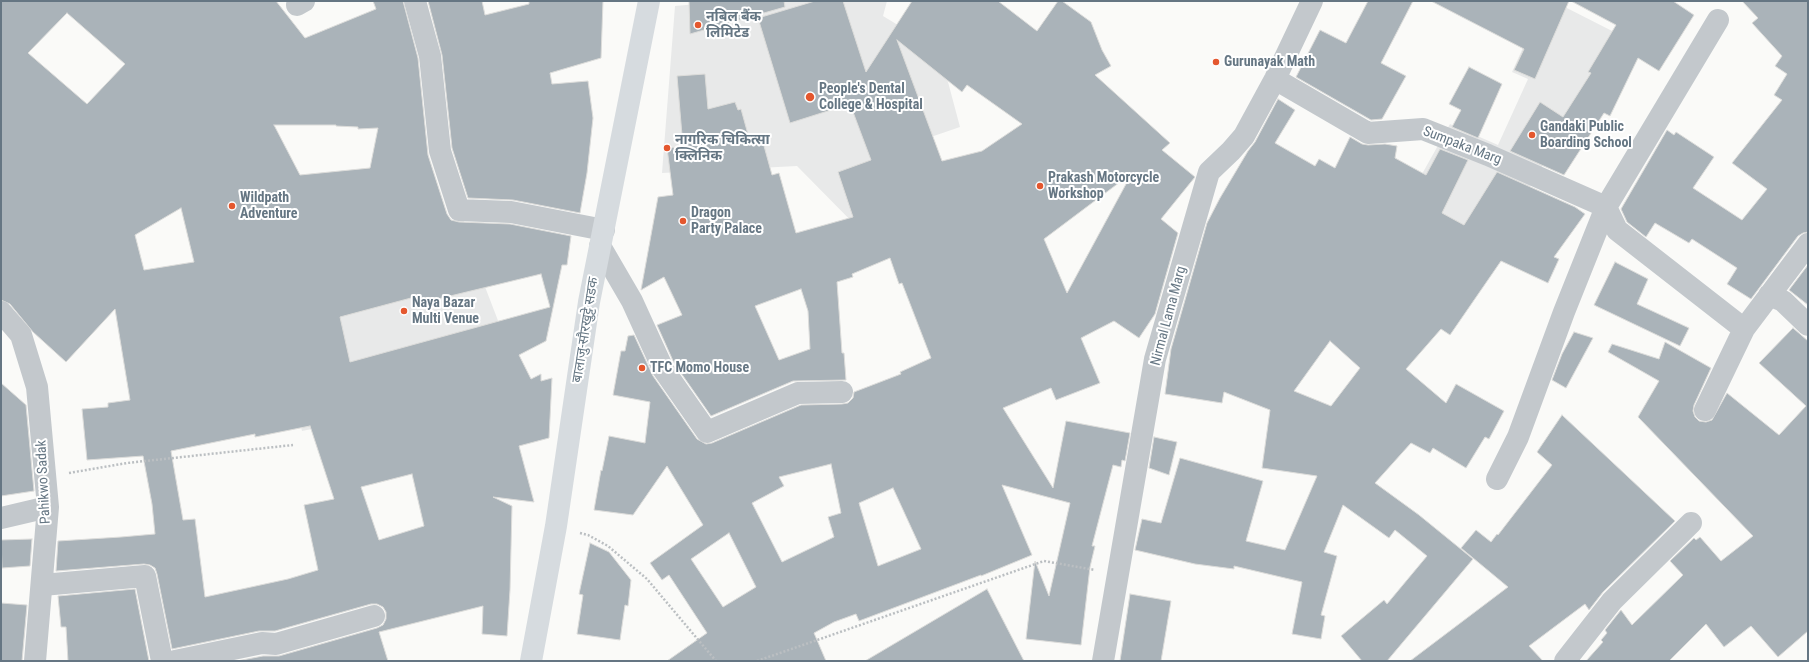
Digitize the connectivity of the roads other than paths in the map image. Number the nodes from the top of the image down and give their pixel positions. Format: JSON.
{"nodes":[{"id":1,"x":415,"y":1,"type":"edge"},
{"id":2,"x":650,"y":1,"type":"edge"},
{"id":3,"x":1312,"y":1,"type":"edge"},
{"id":4,"x":1718,"y":20,"type":"dead end"},
{"id":5,"x":1275,"y":79,"type":"junction"},
{"id":6,"x":1606,"y":207,"type":"junction"},
{"id":7,"x":602,"y":238,"type":"junction"},
{"id":8,"x":1808,"y":244,"type":"edge"},
{"id":9,"x":1769,"y":295,"type":"junction"},
{"id":10,"x":1,"y":312,"type":"edge"},
{"id":11,"x":1808,"y":325,"type":"edge"},
{"id":12,"x":1744,"y":329,"type":"junction"},
{"id":13,"x":842,"y":392,"type":"dead end"},
{"id":14,"x":1705,"y":410,"type":"dead end"},
{"id":15,"x":1497,"y":479,"type":"dead end"},
{"id":16,"x":48,"y":507,"type":"junction"},
{"id":17,"x":1,"y":518,"type":"edge"},
{"id":18,"x":1691,"y":523,"type":"dead end"},
{"id":19,"x":42,"y":585,"type":"junction"},
{"id":20,"x":374,"y":616,"type":"dead end"},
{"id":21,"x":35,"y":661,"type":"edge"},
{"id":22,"x":162,"y":661,"type":"edge"},
{"id":23,"x":175,"y":661,"type":"edge"},
{"id":24,"x":531,"y":661,"type":"edge"},
{"id":25,"x":1103,"y":661,"type":"edge"},
{"id":26,"x":1565,"y":661,"type":"edge"}],
"edges":[{"from":1,"to":7,"type":"street"},
{"from":2,"to":7,"type":"main road","name":"बालाजु-सौरखुट्टे सडक"},
{"from":3,"to":5,"type":"street","name":"Nirmal Lama Marg"},
{"from":4,"to":6,"type":"street"},
{"from":5,"to":6,"type":"street","name":"Sumpaka Marg"},
{"from":5,"to":25,"type":"street","name":"Nirmal Lama Marg"},
{"from":6,"to":12,"type":"street"},
{"from":6,"to":15,"type":"street"},
{"from":7,"to":13,"type":"street"},
{"from":7,"to":24,"type":"main road","name":"बालाजु-सौरखुट्टे सडक"},
{"from":8,"to":9,"type":"street"},
{"from":9,"to":11,"type":"street"},
{"from":9,"to":12,"type":"street"},
{"from":10,"to":16,"type":"street","name":"Pahikwo Sadak"},
{"from":12,"to":14,"type":"street"},
{"from":16,"to":17,"type":"street"},
{"from":16,"to":19,"type":"street","name":"Pahikwo Sadak"},
{"from":18,"to":26,"type":"street"},
{"from":19,"to":21,"type":"street","name":"Pahikwo Sadak"},
{"from":19,"to":22,"type":"street"},
{"from":20,"to":23,"type":"street"}]}
